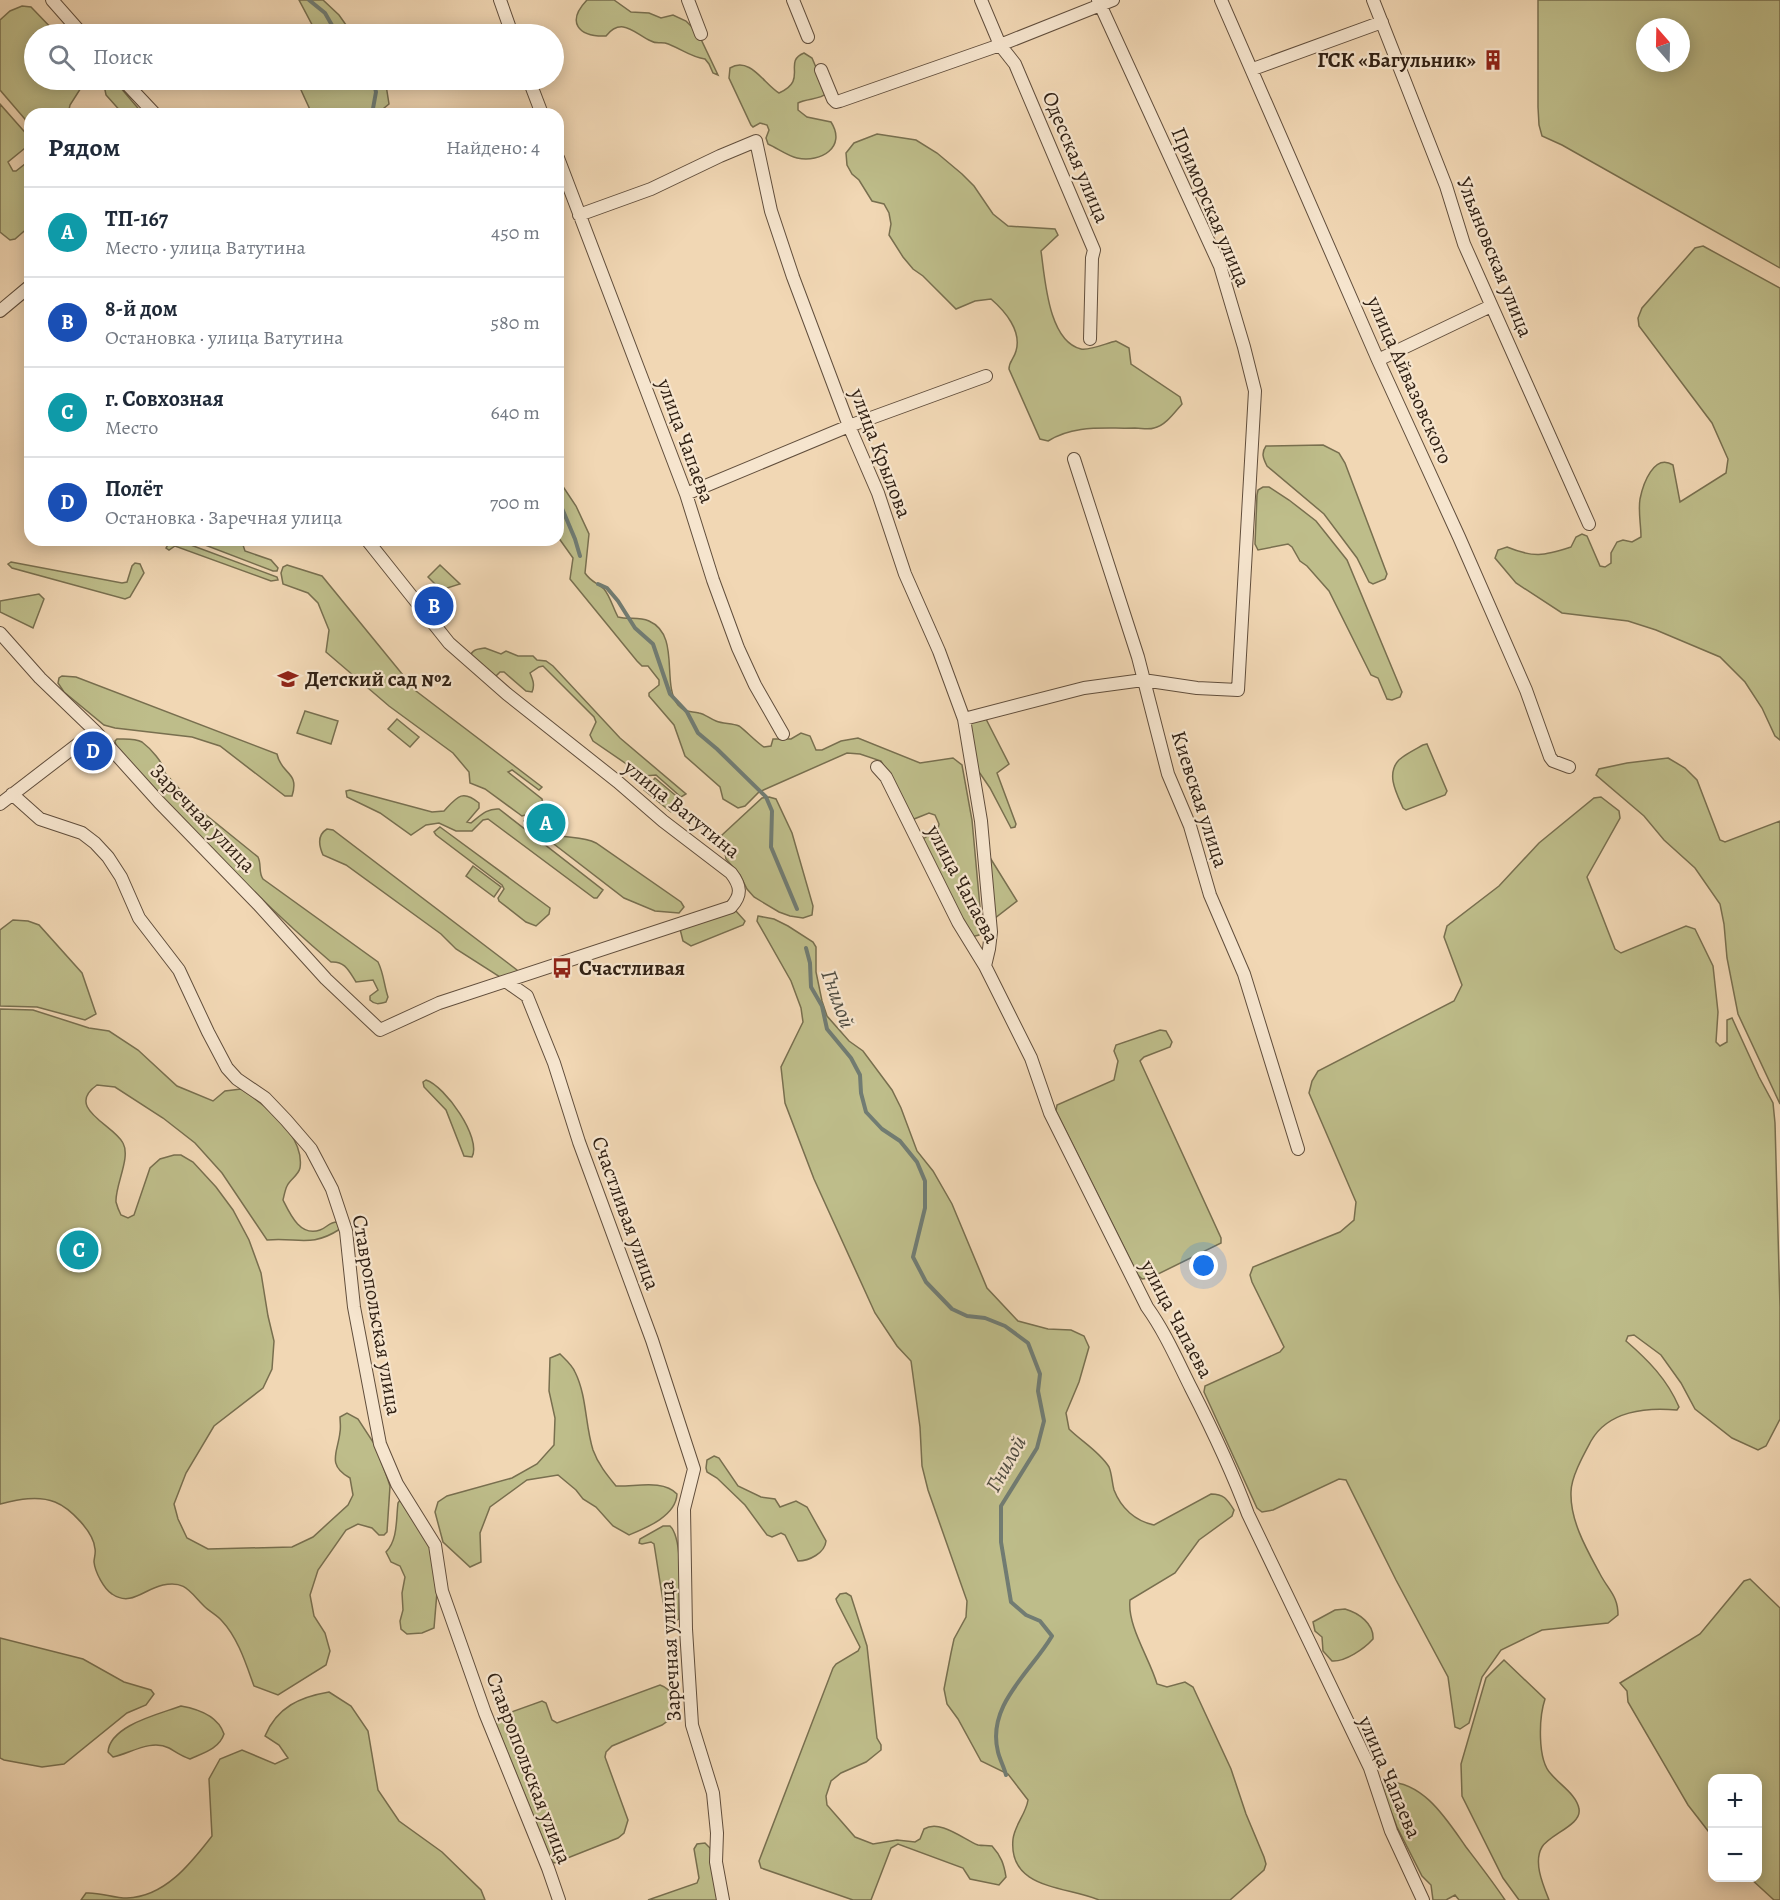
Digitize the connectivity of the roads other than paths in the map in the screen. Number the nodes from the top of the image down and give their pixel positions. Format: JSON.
{"nodes":[{"id":1,"x":52,"y":0,"type":"edge"},
{"id":2,"x":500,"y":0,"type":"edge"},
{"id":3,"x":688,"y":0,"type":"edge"},
{"id":4,"x":794,"y":0,"type":"edge"},
{"id":5,"x":981,"y":0,"type":"edge"},
{"id":6,"x":1113,"y":0,"type":"edge"},
{"id":7,"x":1221,"y":0,"type":"edge"},
{"id":8,"x":1373,"y":0,"type":"edge"},
{"id":9,"x":1099,"y":3,"type":"edge"},
{"id":10,"x":1382,"y":22,"type":"junction"},
{"id":11,"x":73,"y":24,"type":"edge"},
{"id":12,"x":508,"y":24,"type":"edge"},
{"id":13,"x":701,"y":34,"type":"dead end"},
{"id":14,"x":808,"y":37,"type":"dead end"},
{"id":15,"x":1000,"y":45,"type":"junction"},
{"id":16,"x":1252,"y":69,"type":"junction"},
{"id":17,"x":821,"y":70,"type":"dead end"},
{"id":18,"x":132,"y":90,"type":"edge"},
{"id":19,"x":533,"y":90,"type":"edge"},
{"id":20,"x":149,"y":108,"type":"edge"},
{"id":21,"x":540,"y":108,"type":"edge"},
{"id":22,"x":564,"y":174,"type":"edge"},
{"id":23,"x":579,"y":215,"type":"junction"},
{"id":24,"x":24,"y":291,"type":"edge"},
{"id":25,"x":1491,"y":306,"type":"junction"},
{"id":26,"x":0,"y":311,"type":"edge"},
{"id":27,"x":1090,"y":339,"type":"dead end"},
{"id":28,"x":1378,"y":360,"type":"junction"},
{"id":29,"x":986,"y":376,"type":"dead end"},
{"id":30,"x":849,"y":426,"type":"junction"},
{"id":31,"x":1074,"y":459,"type":"dead end"},
{"id":32,"x":687,"y":494,"type":"junction"},
{"id":33,"x":1589,"y":524,"type":"dead end"},
{"id":34,"x":372,"y":546,"type":"edge"},
{"id":35,"x":0,"y":633,"type":"edge"},
{"id":36,"x":1143,"y":680,"type":"junction"},
{"id":37,"x":964,"y":719,"type":"junction"},
{"id":38,"x":95,"y":730,"type":"junction"},
{"id":39,"x":783,"y":734,"type":"dead end"},
{"id":40,"x":877,"y":766,"type":"dead end"},
{"id":41,"x":1569,"y":767,"type":"dead end"},
{"id":42,"x":12,"y":794,"type":"junction"},
{"id":43,"x":0,"y":804,"type":"edge"},
{"id":44,"x":985,"y":966,"type":"junction"},
{"id":45,"x":507,"y":982,"type":"junction"},
{"id":46,"x":380,"y":1030,"type":"joint"},
{"id":47,"x":1298,"y":1149,"type":"dead end"},
{"id":48,"x":694,"y":1469,"type":"joint"},
{"id":49,"x":559,"y":1900,"type":"edge"},
{"id":50,"x":723,"y":1900,"type":"edge"},
{"id":51,"x":1423,"y":1900,"type":"edge"}],
"edges":[{"from":1,"to":11,"type":"street"},
{"from":2,"to":12,"type":"street"},
{"from":3,"to":13,"type":"street"},
{"from":4,"to":14,"type":"street"},
{"from":5,"to":15,"type":"street","name":"Одесская улица"},
{"from":6,"to":9,"type":"street"},
{"from":7,"to":16,"type":"street","name":"улица Айвазовского"},
{"from":8,"to":10,"type":"street","name":"Ульяновская улица"},
{"from":9,"to":15,"type":"street"},
{"from":9,"to":36,"type":"street","name":"Приморская улица"},
{"from":10,"to":16,"type":"street"},
{"from":10,"to":25,"type":"street","name":"Ульяновская улица"},
{"from":15,"to":17,"type":"street"},
{"from":15,"to":27,"type":"street","name":"Одесская улица"},
{"from":16,"to":28,"type":"street","name":"улица Айвазовского"},
{"from":18,"to":20,"type":"street"},
{"from":19,"to":21,"type":"street"},
{"from":22,"to":23,"type":"street","name":"улица Чапаева"},
{"from":23,"to":30,"type":"street","name":"улица Крылова"},
{"from":23,"to":32,"type":"street","name":"улица Чапаева"},
{"from":24,"to":26,"type":"street"},
{"from":25,"to":28,"type":"street"},
{"from":25,"to":33,"type":"street","name":"Ульяновская улица"},
{"from":28,"to":41,"type":"street","name":"улица Айвазовского"},
{"from":29,"to":30,"type":"street"},
{"from":30,"to":32,"type":"street"},
{"from":30,"to":37,"type":"street","name":"улица Крылова"},
{"from":31,"to":36,"type":"street","name":"Киевская улица"},
{"from":32,"to":39,"type":"street","name":"улица Чапаева"},
{"from":34,"to":45,"type":"street","name":"улица Ватутина"},
{"from":35,"to":38,"type":"street","name":"Заречная улица"},
{"from":36,"to":37,"type":"street"},
{"from":36,"to":47,"type":"street","name":"Киевская улица"},
{"from":37,"to":44,"type":"street","name":"улица Крылова"},
{"from":38,"to":42,"type":"street"},
{"from":38,"to":46,"type":"street","name":"Заречная улица"},
{"from":40,"to":44,"type":"street","name":"улица Чапаева"},
{"from":42,"to":43,"type":"street"},
{"from":42,"to":49,"type":"street","name":"Ставропольская улица"},
{"from":44,"to":51,"type":"street","name":"улица Чапаева"},
{"from":45,"to":46,"type":"street","name":"улица Ватутина"},
{"from":45,"to":48,"type":"street","name":"Счастливая улица"},
{"from":48,"to":50,"type":"street","name":"Заречная улица"}]}
